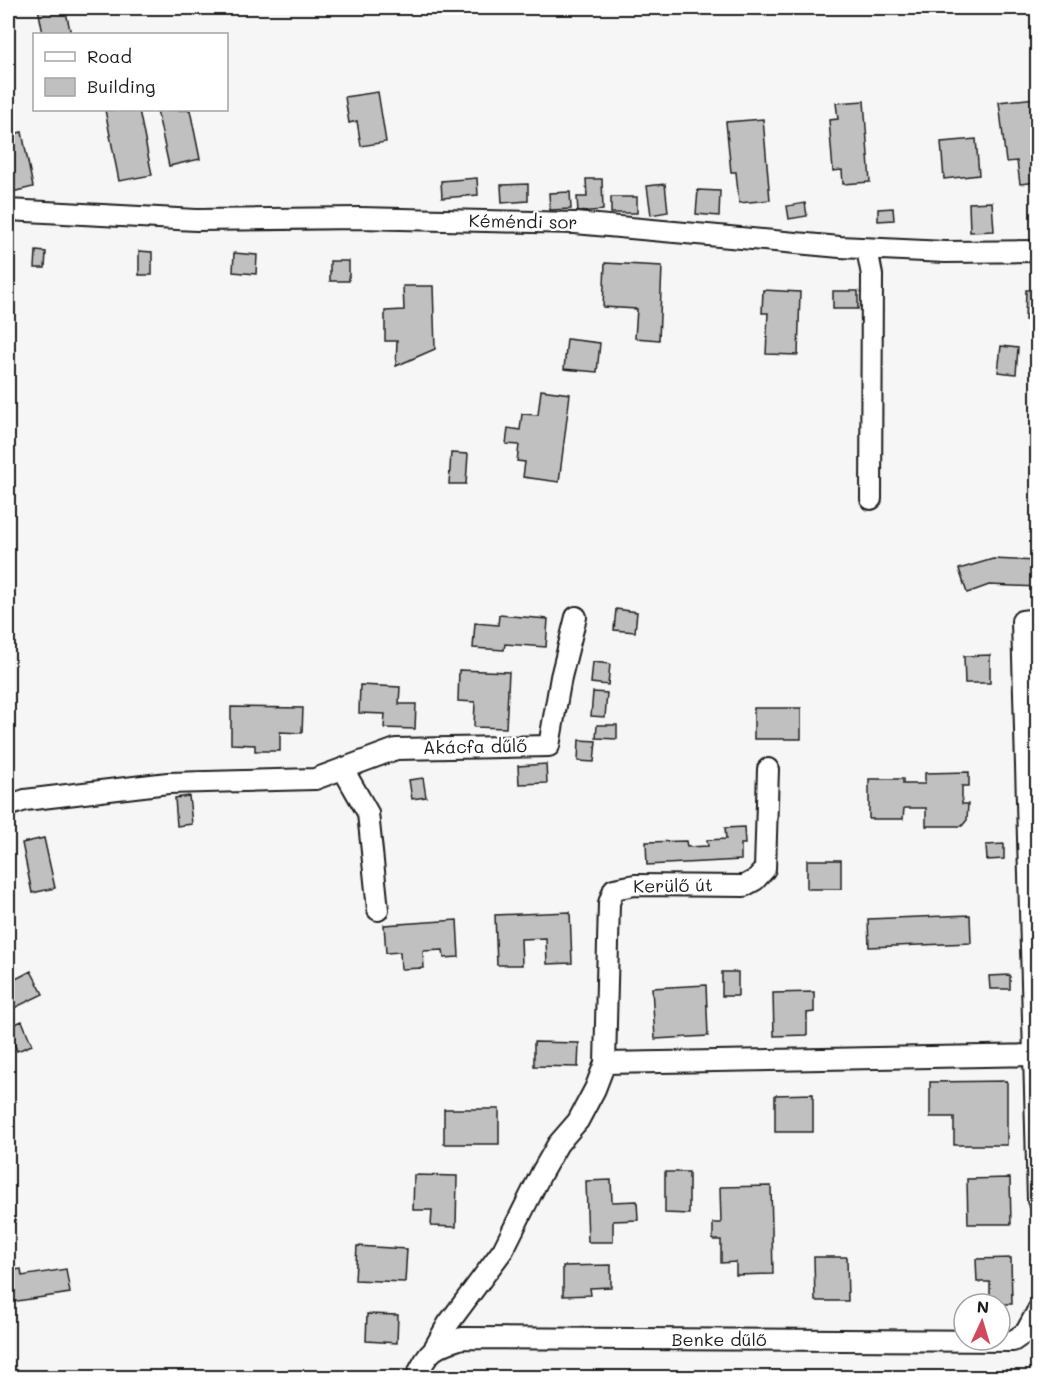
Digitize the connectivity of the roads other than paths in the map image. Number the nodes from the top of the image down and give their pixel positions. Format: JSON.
{"nodes":[{"id":1,"x":8,"y":210,"type":"edge"},
{"id":2,"x":867,"y":249,"type":"junction"},
{"id":3,"x":1038,"y":251,"type":"edge"},
{"id":4,"x":871,"y":499,"type":"dead end"},
{"id":5,"x":576,"y":617,"type":"dead end"},
{"id":6,"x":1038,"y":619,"type":"edge"},
{"id":7,"x":344,"y":769,"type":"junction"},
{"id":8,"x":768,"y":769,"type":"dead end"},
{"id":9,"x":8,"y":806,"type":"edge"},
{"id":10,"x":378,"y":910,"type":"dead end"},
{"id":11,"x":1036,"y":1011,"type":"edge"},
{"id":12,"x":1034,"y":1055,"type":"junction"},
{"id":13,"x":605,"y":1063,"type":"junction"},
{"id":14,"x":1038,"y":1200,"type":"edge"},
{"id":15,"x":1035,"y":1316,"type":"edge"},
{"id":16,"x":435,"y":1347,"type":"junction"},
{"id":17,"x":416,"y":1377,"type":"edge"}],
"edges":[{"from":1,"to":2,"type":"street","name":"Kéméndi sor"},
{"from":2,"to":3,"type":"street","name":"Kéméndi sor"},
{"from":2,"to":4,"type":"street"},
{"from":5,"to":7,"type":"street","name":"Akácfa dűlő"},
{"from":6,"to":11,"type":"street"},
{"from":7,"to":9,"type":"street","name":"Akácfa dűlő"},
{"from":7,"to":10,"type":"street"},
{"from":8,"to":13,"type":"street","name":"Kerülő út"},
{"from":11,"to":12,"type":"street"},
{"from":12,"to":13,"type":"street"},
{"from":12,"to":14,"type":"street"},
{"from":13,"to":16,"type":"street","name":"Kerülő út"},
{"from":15,"to":16,"type":"street","name":"Benke dűlő"},
{"from":16,"to":17,"type":"street"}]}
